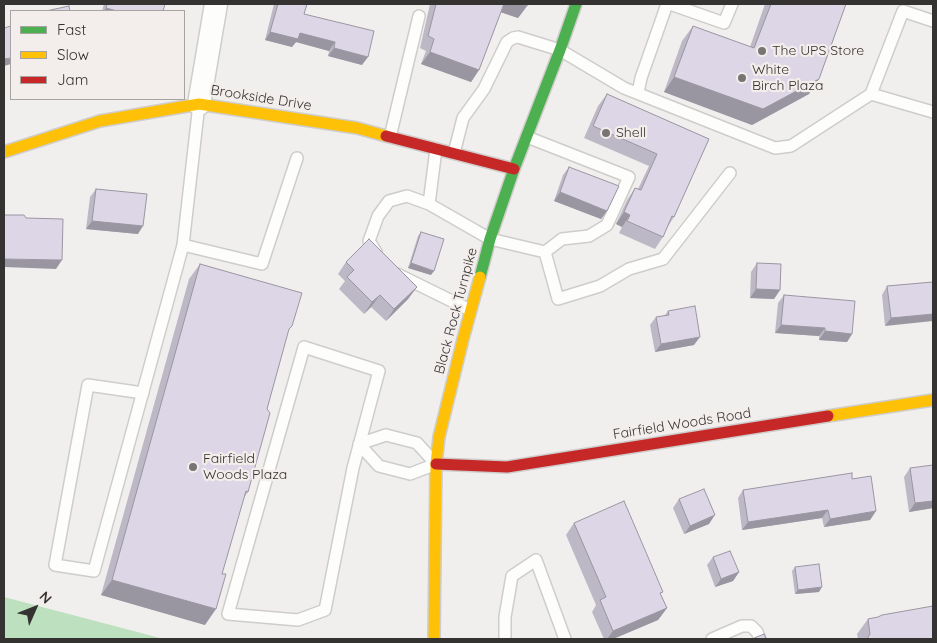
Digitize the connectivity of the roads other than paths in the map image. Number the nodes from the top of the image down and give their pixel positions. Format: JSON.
{"nodes":[{"id":1,"x":216,"y":4,"type":"edge"},
{"id":2,"x":576,"y":4,"type":"edge"},
{"id":3,"x":669,"y":4,"type":"edge"},
{"id":4,"x":732,"y":4,"type":"edge"},
{"id":5,"x":419,"y":16,"type":"dead end"},
{"id":6,"x":933,"y":22,"type":"edge"},
{"id":7,"x":560,"y":50,"type":"junction"},
{"id":8,"x":638,"y":94,"type":"junction"},
{"id":9,"x":871,"y":94,"type":"junction"},
{"id":10,"x":199,"y":104,"type":"junction"},
{"id":11,"x":933,"y":112,"type":"edge"},
{"id":12,"x":390,"y":137,"type":"junction"},
{"id":13,"x":527,"y":137,"type":"junction"},
{"id":14,"x":436,"y":149,"type":"junction"},
{"id":15,"x":4,"y":152,"type":"edge"},
{"id":16,"x":454,"y":153,"type":"junction"},
{"id":17,"x":297,"y":158,"type":"dead end"},
{"id":18,"x":514,"y":169,"type":"junction"},
{"id":19,"x":730,"y":173,"type":"dead end"},
{"id":20,"x":430,"y":204,"type":"junction"},
{"id":21,"x":490,"y":239,"type":"junction"},
{"id":22,"x":184,"y":245,"type":"junction"},
{"id":23,"x":545,"y":252,"type":"junction"},
{"id":24,"x":471,"y":311,"type":"junction"},
{"id":25,"x":143,"y":394,"type":"junction"},
{"id":26,"x":933,"y":400,"type":"edge"},
{"id":27,"x":360,"y":444,"type":"junction"},
{"id":28,"x":436,"y":464,"type":"junction"},
{"id":29,"x":434,"y":639,"type":"edge"},
{"id":30,"x":505,"y":639,"type":"edge"},
{"id":31,"x":565,"y":639,"type":"edge"},
{"id":32,"x":712,"y":639,"type":"edge"},
{"id":33,"x":760,"y":639,"type":"edge"}],
"edges":[{"from":1,"to":10,"type":"street"},
{"from":2,"to":7,"type":"main road","name":"Black Rock Turnpike"},
{"from":3,"to":4,"type":"lane"},
{"from":3,"to":8,"type":"lane"},
{"from":5,"to":12,"type":"lane"},
{"from":6,"to":9,"type":"lane"},
{"from":7,"to":8,"type":"lane"},
{"from":7,"to":13,"type":"main road","name":"Black Rock Turnpike"},
{"from":7,"to":16,"type":"lane"},
{"from":8,"to":9,"type":"lane"},
{"from":9,"to":11,"type":"lane"},
{"from":10,"to":12,"type":"main road","name":"Brookside Drive"},
{"from":10,"to":15,"type":"main road","name":"Brookside Drive"},
{"from":10,"to":22,"type":"lane"},
{"from":12,"to":14,"type":"main road","name":"Brookside Drive"},
{"from":13,"to":18,"type":"main road","name":"Black Rock Turnpike"},
{"from":13,"to":23,"type":"lane"},
{"from":14,"to":16,"type":"main road","name":"Brookside Drive"},
{"from":14,"to":20,"type":"lane"},
{"from":16,"to":18,"type":"main road","name":"Brookside Drive"},
{"from":17,"to":22,"type":"lane"},
{"from":18,"to":21,"type":"main road","name":"Black Rock Turnpike"},
{"from":19,"to":23,"type":"lane"},
{"from":20,"to":21,"type":"lane"},
{"from":20,"to":24,"type":"lane"},
{"from":21,"to":23,"type":"lane"},
{"from":21,"to":24,"type":"main road","name":"Black Rock Turnpike"},
{"from":22,"to":25,"type":"lane"},
{"from":24,"to":28,"type":"main road","name":"Black Rock Turnpike"},
{"from":25,"to":25,"type":"lane"},
{"from":26,"to":28,"type":"main road","name":"Fairfield Woods Road"},
{"from":27,"to":27,"type":"lane"},
{"from":27,"to":28,"type":"lane"},
{"from":27,"to":28,"type":"lane"},
{"from":28,"to":29,"type":"main road","name":"Black Rock Turnpike"},
{"from":30,"to":31,"type":"lane"},
{"from":32,"to":33,"type":"lane"}]}
